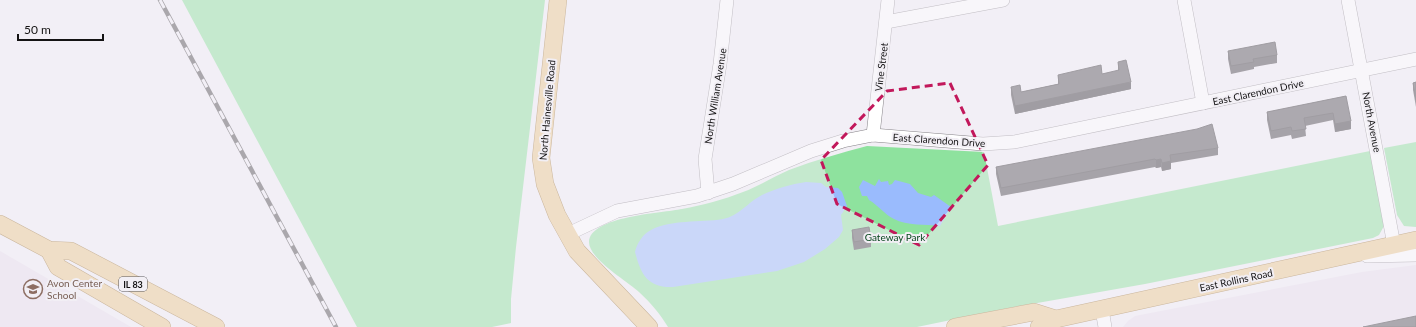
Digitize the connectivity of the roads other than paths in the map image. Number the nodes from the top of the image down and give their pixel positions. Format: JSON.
{"nodes":[{"id":1,"x":558,"y":0,"type":"edge"},
{"id":2,"x":727,"y":0,"type":"edge"},
{"id":3,"x":888,"y":0,"type":"edge"},
{"id":4,"x":1003,"y":0,"type":"edge"},
{"id":5,"x":1184,"y":0,"type":"edge"},
{"id":6,"x":1348,"y":0,"type":"edge"},
{"id":7,"x":886,"y":22,"type":"junction"},
{"id":8,"x":1416,"y":59,"type":"edge"},
{"id":9,"x":1361,"y":70,"type":"junction"},
{"id":10,"x":1203,"y":103,"type":"junction"},
{"id":11,"x":873,"y":135,"type":"junction"},
{"id":12,"x":708,"y":193,"type":"junction"},
{"id":13,"x":0,"y":224,"type":"edge"},
{"id":14,"x":568,"y":234,"type":"junction"},
{"id":15,"x":1416,"y":240,"type":"edge"},
{"id":16,"x":1394,"y":245,"type":"junction"},
{"id":17,"x":49,"y":250,"type":"junction"},
{"id":18,"x":1416,"y":255,"type":"edge"},
{"id":19,"x":1338,"y":257,"type":"junction"},
{"id":20,"x":1102,"y":310,"type":"junction"},
{"id":21,"x":1056,"y":319,"type":"junction"},
{"id":22,"x":162,"y":327,"type":"edge"},
{"id":23,"x":216,"y":327,"type":"edge"},
{"id":24,"x":650,"y":327,"type":"edge"},
{"id":25,"x":955,"y":327,"type":"edge"},
{"id":26,"x":1039,"y":327,"type":"edge"},
{"id":27,"x":1105,"y":327,"type":"edge"}],
"edges":[{"from":1,"to":14,"type":"main road","name":"North Hainesville Road"},
{"from":2,"to":12,"type":"street","name":"North William Avenue"},
{"from":3,"to":7,"type":"street","name":"Vine Street"},
{"from":4,"to":7,"type":"street"},
{"from":5,"to":10,"type":"street"},
{"from":6,"to":9,"type":"street","name":"North Avenue"},
{"from":7,"to":11,"type":"street","name":"Vine Street"},
{"from":8,"to":9,"type":"street","name":"East Clarendon Drive"},
{"from":9,"to":10,"type":"street","name":"East Clarendon Drive"},
{"from":9,"to":16,"type":"street","name":"North Avenue"},
{"from":10,"to":11,"type":"street","name":"East Clarendon Drive"},
{"from":11,"to":12,"type":"street","name":"East Clarendon Drive"},
{"from":12,"to":14,"type":"street","name":"East Clarendon Drive"},
{"from":13,"to":17,"type":"main road","number":"IL 83"},
{"from":14,"to":24,"type":"main road","name":"North Hainesville Road"},
{"from":15,"to":16,"type":"main road","name":"East Rollins Road"},
{"from":16,"to":19,"type":"main road","name":"East Rollins Road"},
{"from":17,"to":22,"type":"main road"},
{"from":17,"to":23,"type":"main road","number":"IL 83"},
{"from":18,"to":19,"type":"street"},
{"from":19,"to":20,"type":"main road","name":"East Rollins Road"},
{"from":20,"to":21,"type":"main road","name":"East Rollins Road"},
{"from":20,"to":27,"type":"street"},
{"from":21,"to":25,"type":"main road","name":"East Rollins Road"},
{"from":21,"to":26,"type":"main road","name":"East Rollins Road"}]}
